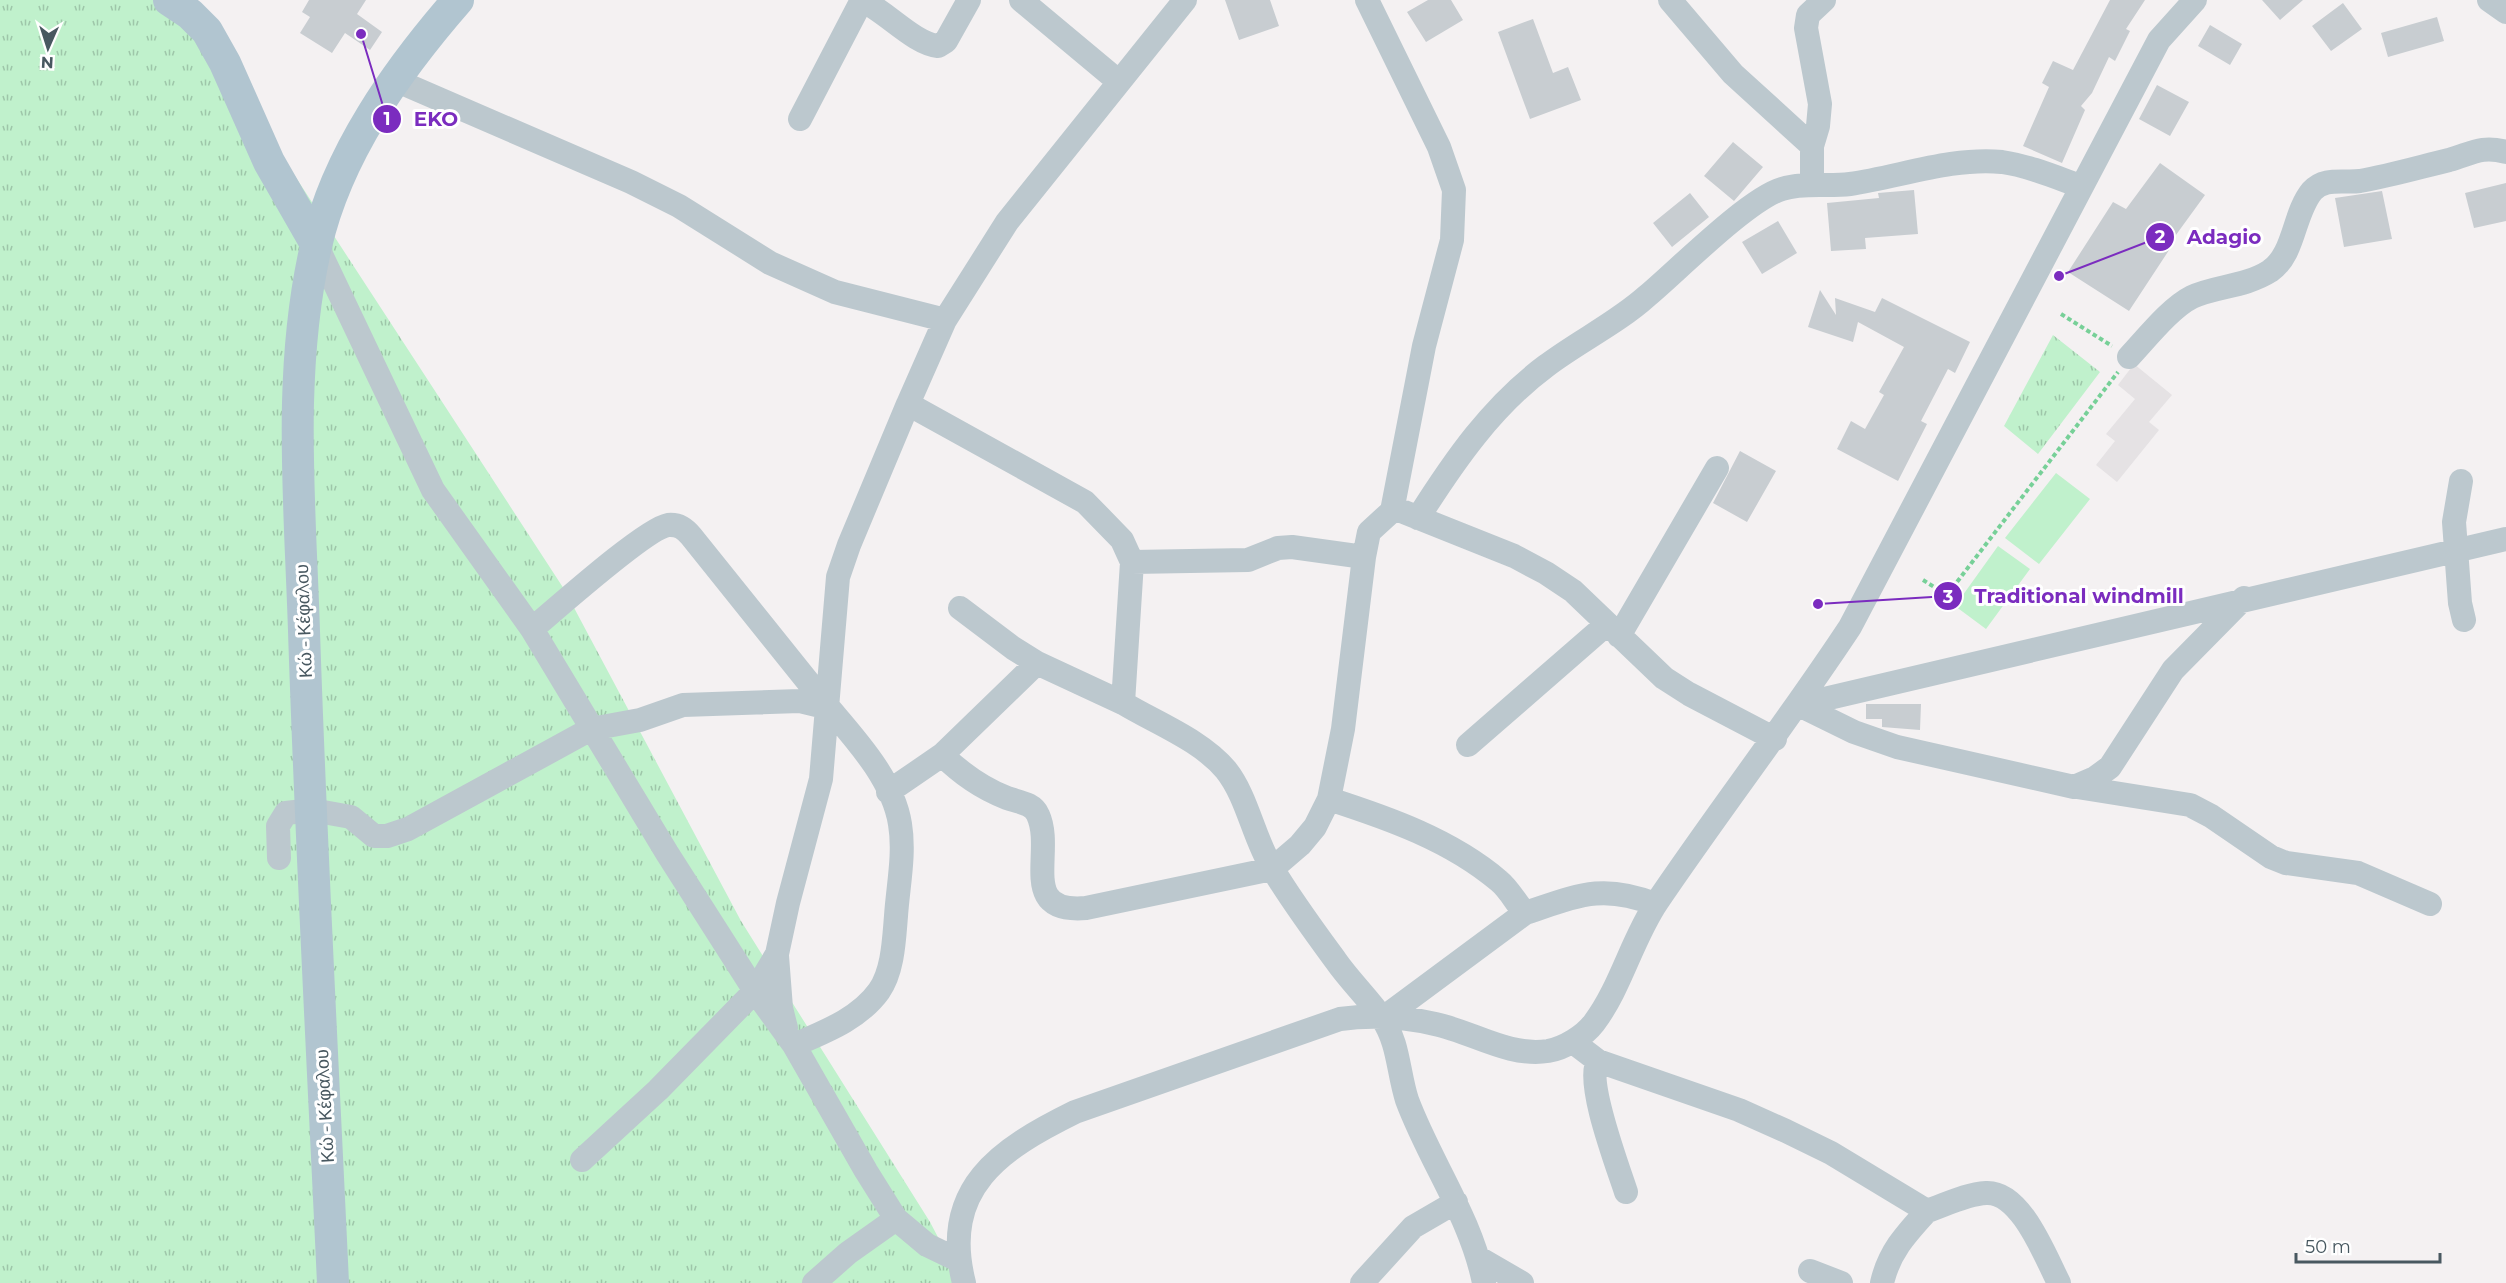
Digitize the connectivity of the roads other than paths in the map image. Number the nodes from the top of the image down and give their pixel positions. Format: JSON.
{"nodes":[{"id":1,"x":169,"y":0,"type":"edge"},
{"id":2,"x":458,"y":0,"type":"edge"},
{"id":3,"x":861,"y":0,"type":"edge"},
{"id":4,"x":969,"y":0,"type":"edge"},
{"id":5,"x":1021,"y":0,"type":"edge"},
{"id":6,"x":1185,"y":0,"type":"edge"},
{"id":7,"x":1367,"y":0,"type":"edge"},
{"id":8,"x":1670,"y":0,"type":"edge"},
{"id":9,"x":1824,"y":0,"type":"edge"},
{"id":10,"x":2195,"y":0,"type":"edge"},
{"id":11,"x":2489,"y":0,"type":"edge"},
{"id":12,"x":2506,"y":12,"type":"edge"},
{"id":13,"x":395,"y":80,"type":"junction"},
{"id":14,"x":1118,"y":81,"type":"junction"},
{"id":15,"x":800,"y":119,"type":"dead end"},
{"id":16,"x":1812,"y":146,"type":"junction"},
{"id":17,"x":2506,"y":152,"type":"edge"},
{"id":18,"x":1812,"y":184,"type":"junction"},
{"id":19,"x":2080,"y":186,"type":"junction"},
{"id":20,"x":316,"y":244,"type":"junction"},
{"id":21,"x":945,"y":320,"type":"junction"},
{"id":22,"x":2130,"y":357,"type":"road end"},
{"id":23,"x":908,"y":404,"type":"junction"},
{"id":24,"x":1718,"y":468,"type":"dead end"},
{"id":25,"x":2461,"y":481,"type":"dead end"},
{"id":26,"x":1392,"y":511,"type":"junction"},
{"id":27,"x":1419,"y":518,"type":"junction"},
{"id":28,"x":2506,"y":539,"type":"edge"},
{"id":29,"x":2455,"y":550,"type":"junction"},
{"id":30,"x":1364,"y":557,"type":"junction"},
{"id":31,"x":1132,"y":562,"type":"junction"},
{"id":32,"x":2244,"y":598,"type":"junction"},
{"id":33,"x":960,"y":608,"type":"dead end"},
{"id":34,"x":2464,"y":620,"type":"dead end"},
{"id":35,"x":532,"y":629,"type":"junction"},
{"id":36,"x":1613,"y":630,"type":"junction"},
{"id":37,"x":1037,"y":663,"type":"junction"},
{"id":38,"x":1124,"y":703,"type":"junction"},
{"id":39,"x":1799,"y":705,"type":"junction"},
{"id":40,"x":829,"y":708,"type":"junction"},
{"id":41,"x":591,"y":729,"type":"junction"},
{"id":42,"x":1775,"y":739,"type":"junction"},
{"id":43,"x":1468,"y":745,"type":"dead end"},
{"id":44,"x":942,"y":755,"type":"junction"},
{"id":45,"x":2074,"y":787,"type":"junction"},
{"id":46,"x":888,"y":792,"type":"junction"},
{"id":47,"x":1329,"y":799,"type":"junction"},
{"id":48,"x":312,"y":810,"type":"junction"},
{"id":49,"x":279,"y":858,"type":"dead end"},
{"id":50,"x":1272,"y":869,"type":"junction"},
{"id":51,"x":1655,"y":904,"type":"junction"},
{"id":52,"x":2430,"y":904,"type":"dead end"},
{"id":53,"x":1525,"y":913,"type":"junction"},
{"id":54,"x":777,"y":954,"type":"junction"},
{"id":55,"x":755,"y":991,"type":"junction"},
{"id":56,"x":1382,"y":1019,"type":"junction"},
{"id":57,"x":791,"y":1040,"type":"junction"},
{"id":58,"x":1573,"y":1042,"type":"junction"},
{"id":59,"x":1598,"y":1061,"type":"junction"},
{"id":60,"x":582,"y":1160,"type":"dead end"},
{"id":61,"x":1626,"y":1192,"type":"dead end"},
{"id":62,"x":1456,"y":1202,"type":"junction"},
{"id":63,"x":1927,"y":1211,"type":"junction"},
{"id":64,"x":896,"y":1219,"type":"junction"},
{"id":65,"x":1479,"y":1258,"type":"junction"},
{"id":66,"x":962,"y":1271,"type":"edge"},
{"id":67,"x":1810,"y":1271,"type":"dead end"},
{"id":68,"x":333,"y":1283,"type":"edge"},
{"id":69,"x":814,"y":1283,"type":"edge"},
{"id":70,"x":1362,"y":1283,"type":"edge"},
{"id":71,"x":1484,"y":1283,"type":"edge"},
{"id":72,"x":1522,"y":1283,"type":"edge"},
{"id":73,"x":1841,"y":1283,"type":"edge"},
{"id":74,"x":1882,"y":1283,"type":"edge"},
{"id":75,"x":2059,"y":1283,"type":"edge"}],
"edges":[{"from":1,"to":20,"type":"main road"},
{"from":2,"to":13,"type":"main road","name":"Κώ - Κέφαλου"},
{"from":3,"to":4,"type":"street"},
{"from":3,"to":15,"type":"street"},
{"from":5,"to":14,"type":"street"},
{"from":6,"to":14,"type":"street"},
{"from":7,"to":26,"type":"street"},
{"from":8,"to":16,"type":"street"},
{"from":9,"to":16,"type":"street"},
{"from":10,"to":19,"type":"street"},
{"from":11,"to":12,"type":"street"},
{"from":13,"to":20,"type":"main road","name":"Κώ - Κέφαλου"},
{"from":13,"to":21,"type":"street"},
{"from":14,"to":21,"type":"street"},
{"from":16,"to":18,"type":"street"},
{"from":17,"to":22,"type":"street"},
{"from":18,"to":19,"type":"street"},
{"from":18,"to":27,"type":"street"},
{"from":19,"to":39,"type":"street"},
{"from":20,"to":35,"type":"street"},
{"from":20,"to":48,"type":"main road","name":"Κώ - Κέφαλου"},
{"from":21,"to":23,"type":"street"},
{"from":23,"to":31,"type":"street"},
{"from":23,"to":40,"type":"street"},
{"from":24,"to":36,"type":"street"},
{"from":25,"to":29,"type":"street"},
{"from":26,"to":27,"type":"street"},
{"from":26,"to":30,"type":"street"},
{"from":27,"to":36,"type":"street"},
{"from":28,"to":29,"type":"street"},
{"from":29,"to":32,"type":"street"},
{"from":29,"to":34,"type":"street"},
{"from":30,"to":31,"type":"street"},
{"from":30,"to":47,"type":"street"},
{"from":31,"to":38,"type":"street"},
{"from":32,"to":39,"type":"street"},
{"from":32,"to":45,"type":"street"},
{"from":33,"to":37,"type":"street"},
{"from":35,"to":40,"type":"street"},
{"from":35,"to":41,"type":"street"},
{"from":36,"to":42,"type":"street"},
{"from":36,"to":43,"type":"street"},
{"from":37,"to":38,"type":"street"},
{"from":37,"to":44,"type":"street"},
{"from":38,"to":50,"type":"street"},
{"from":39,"to":42,"type":"street"},
{"from":39,"to":45,"type":"street"},
{"from":40,"to":41,"type":"street"},
{"from":40,"to":46,"type":"street"},
{"from":40,"to":54,"type":"street"},
{"from":41,"to":48,"type":"street"},
{"from":41,"to":55,"type":"street"},
{"from":42,"to":51,"type":"street"},
{"from":44,"to":46,"type":"street"},
{"from":44,"to":50,"type":"street"},
{"from":45,"to":52,"type":"street"},
{"from":46,"to":57,"type":"street"},
{"from":47,"to":50,"type":"street"},
{"from":47,"to":53,"type":"street"},
{"from":48,"to":49,"type":"street"},
{"from":48,"to":68,"type":"main road","name":"Κώ - Κέφαλου"},
{"from":50,"to":56,"type":"street"},
{"from":51,"to":53,"type":"street"},
{"from":51,"to":58,"type":"street"},
{"from":53,"to":56,"type":"street"},
{"from":54,"to":55,"type":"street"},
{"from":54,"to":57,"type":"street"},
{"from":55,"to":57,"type":"street"},
{"from":55,"to":60,"type":"street"},
{"from":56,"to":58,"type":"street"},
{"from":56,"to":62,"type":"street"},
{"from":56,"to":66,"type":"street"},
{"from":57,"to":64,"type":"street"},
{"from":58,"to":59,"type":"street"},
{"from":59,"to":61,"type":"street"},
{"from":59,"to":63,"type":"street"},
{"from":62,"to":65,"type":"street"},
{"from":62,"to":70,"type":"street"},
{"from":63,"to":74,"type":"street"},
{"from":63,"to":75,"type":"street"},
{"from":64,"to":66,"type":"street"},
{"from":64,"to":69,"type":"street"},
{"from":65,"to":71,"type":"street"},
{"from":65,"to":72,"type":"street"},
{"from":67,"to":73,"type":"street"}]}
